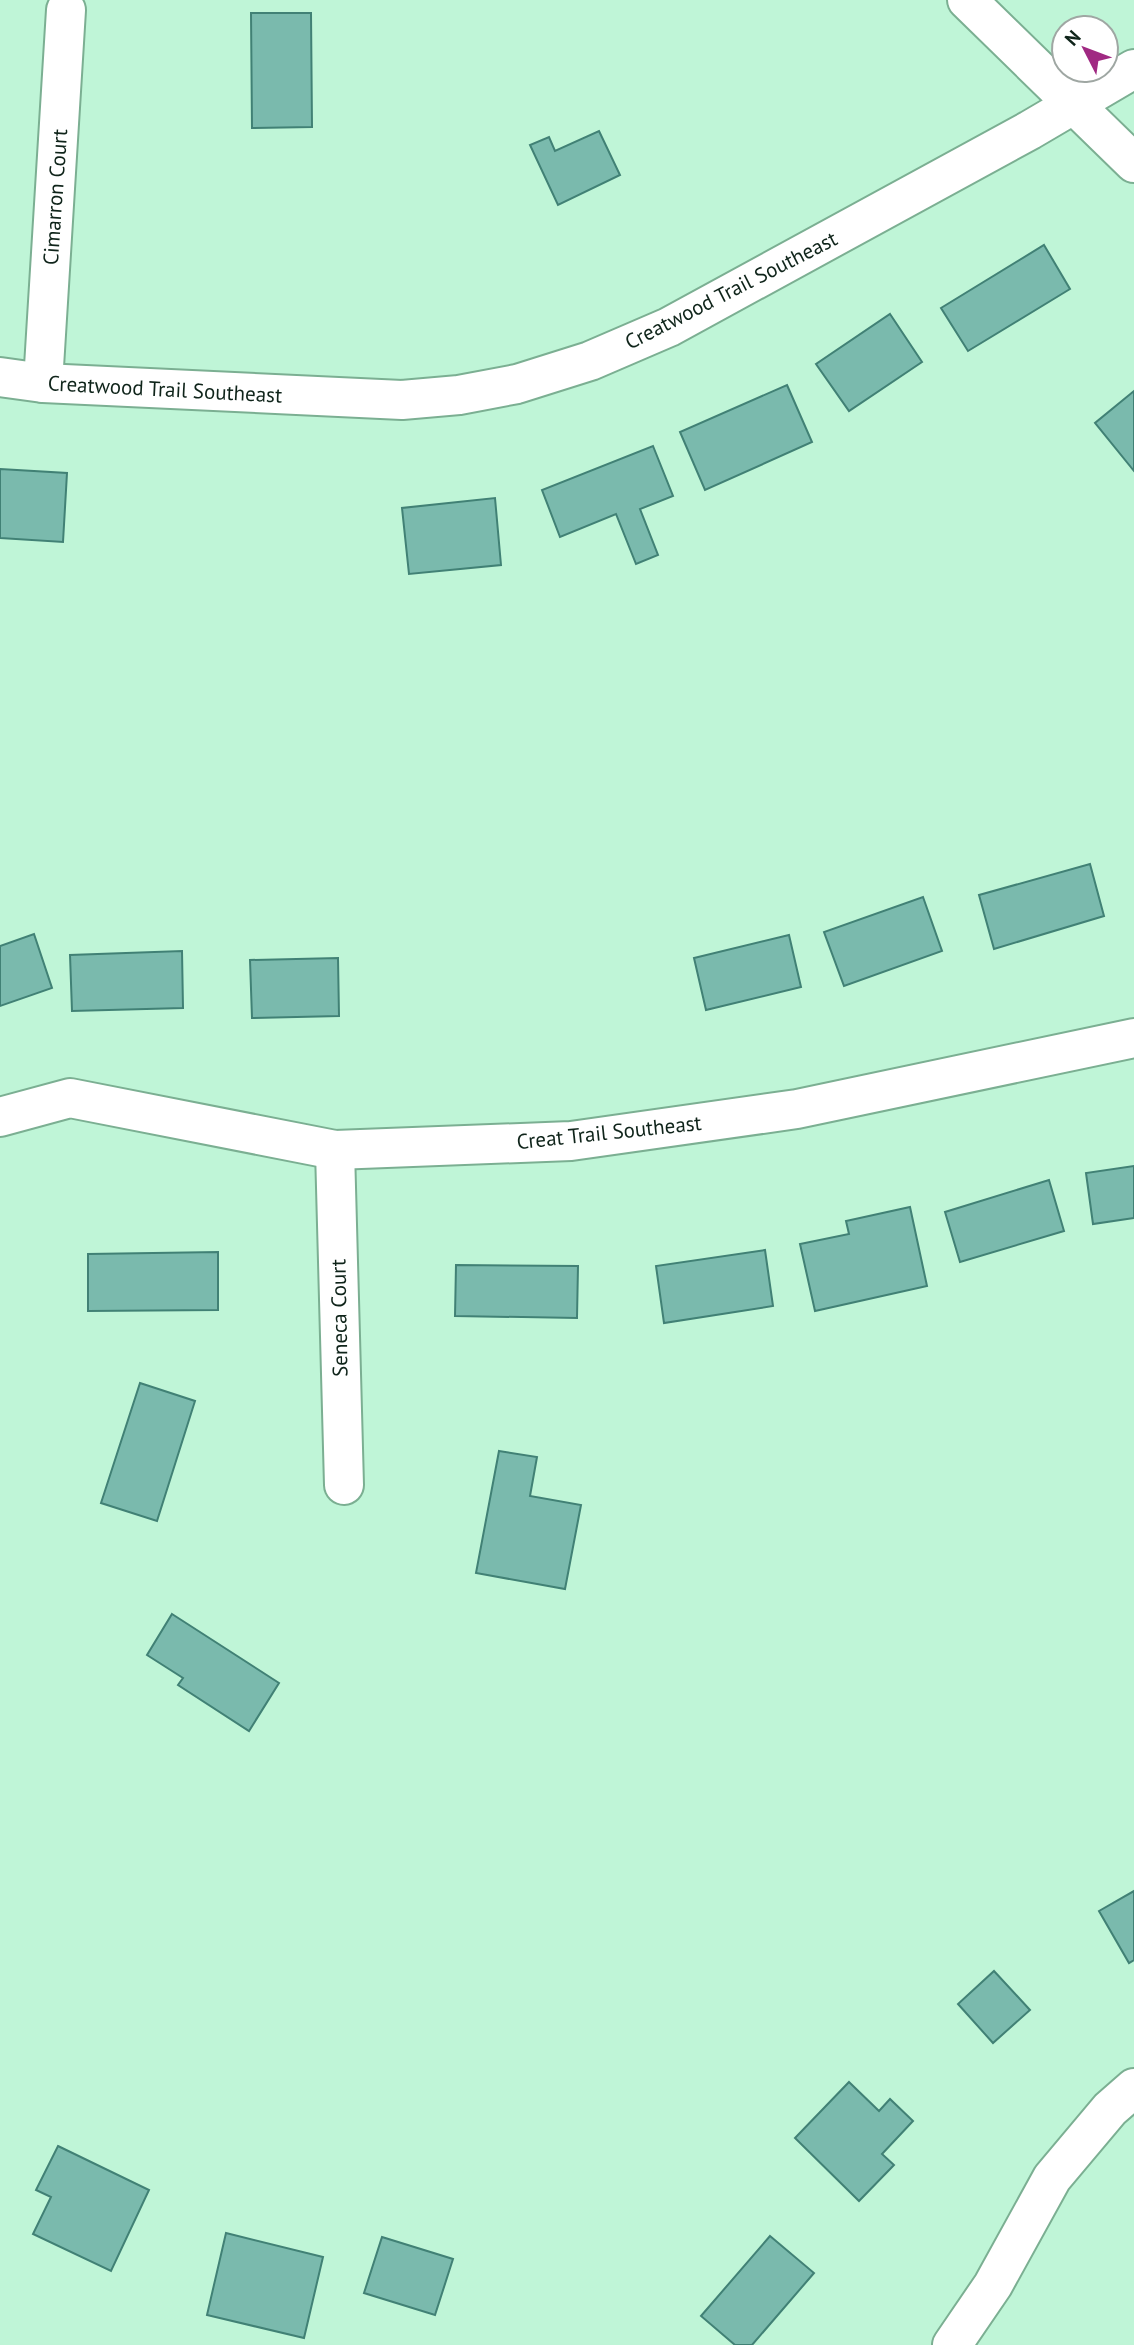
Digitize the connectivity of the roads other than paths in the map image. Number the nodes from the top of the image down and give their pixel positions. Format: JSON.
{"nodes":[{"id":1,"x":967,"y":0,"type":"edge"},
{"id":2,"x":66,"y":10,"type":"dead end"},
{"id":3,"x":1134,"y":69,"type":"edge"},
{"id":4,"x":1073,"y":105,"type":"junction"},
{"id":5,"x":1134,"y":163,"type":"edge"},
{"id":6,"x":0,"y":377,"type":"edge"},
{"id":7,"x":43,"y":383,"type":"junction"},
{"id":8,"x":1134,"y":1038,"type":"edge"},
{"id":9,"x":0,"y":1117,"type":"edge"},
{"id":10,"x":335,"y":1150,"type":"junction"},
{"id":11,"x":344,"y":1485,"type":"dead end"},
{"id":12,"x":1134,"y":2088,"type":"edge"},
{"id":13,"x":952,"y":2345,"type":"edge"}],
"edges":[{"from":1,"to":4,"type":"street"},
{"from":2,"to":7,"type":"street","name":"Cimarron Court"},
{"from":3,"to":4,"type":"street","name":"Creatwood Trail Southeast"},
{"from":4,"to":5,"type":"street"},
{"from":4,"to":7,"type":"street","name":"Creatwood Trail Southeast"},
{"from":6,"to":7,"type":"street","name":"Creatwood Trail Southeast"},
{"from":8,"to":10,"type":"street","name":"Creat Trail Southeast"},
{"from":9,"to":10,"type":"street","name":"Creat Trail Southeast"},
{"from":10,"to":11,"type":"street","name":"Seneca Court"},
{"from":12,"to":13,"type":"street"}]}
